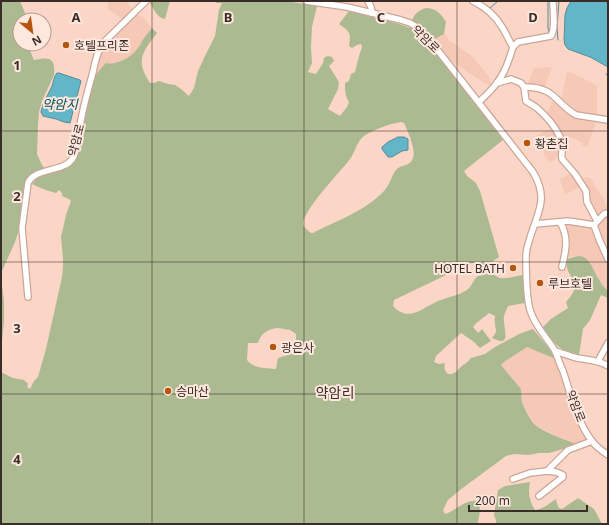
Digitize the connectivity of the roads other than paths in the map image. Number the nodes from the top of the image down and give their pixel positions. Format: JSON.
{"nodes":[{"id":1,"x":146,"y":1,"type":"edge"},
{"id":2,"x":306,"y":1,"type":"edge"},
{"id":3,"x":368,"y":1,"type":"edge"},
{"id":4,"x":473,"y":1,"type":"edge"},
{"id":5,"x":553,"y":1,"type":"edge"},
{"id":6,"x":372,"y":13,"type":"junction"},
{"id":7,"x":513,"y":47,"type":"junction"},
{"id":8,"x":497,"y":83,"type":"junction"},
{"id":9,"x":524,"y":87,"type":"junction"},
{"id":10,"x":479,"y":102,"type":"junction"},
{"id":11,"x":608,"y":120,"type":"edge"},
{"id":12,"x":608,"y":213,"type":"edge"},
{"id":13,"x":560,"y":222,"type":"junction"},
{"id":14,"x":595,"y":223,"type":"junction"},
{"id":15,"x":535,"y":224,"type":"junction"},
{"id":16,"x":608,"y":259,"type":"edge"},
{"id":17,"x":562,"y":267,"type":"dead end"},
{"id":18,"x":28,"y":297,"type":"dead end"},
{"id":19,"x":608,"y":343,"type":"edge"},
{"id":20,"x":555,"y":351,"type":"junction"},
{"id":21,"x":598,"y":362,"type":"junction"},
{"id":22,"x":608,"y":366,"type":"edge"},
{"id":23,"x":592,"y":441,"type":"junction"},
{"id":24,"x":608,"y":455,"type":"edge"},
{"id":25,"x":547,"y":471,"type":"junction"},
{"id":26,"x":513,"y":479,"type":"dead end"},
{"id":27,"x":539,"y":496,"type":"dead end"}],
"edges":[{"from":1,"to":18,"type":"street","name":"약암로"},
{"from":2,"to":6,"type":"street","name":"약암로"},
{"from":3,"to":6,"type":"street"},
{"from":4,"to":7,"type":"street"},
{"from":5,"to":7,"type":"street"},
{"from":6,"to":10,"type":"street","name":"약암로"},
{"from":7,"to":8,"type":"street"},
{"from":8,"to":9,"type":"street"},
{"from":8,"to":10,"type":"street"},
{"from":9,"to":11,"type":"street"},
{"from":9,"to":14,"type":"street"},
{"from":10,"to":15,"type":"street","name":"약암로"},
{"from":12,"to":14,"type":"street"},
{"from":13,"to":14,"type":"street"},
{"from":13,"to":15,"type":"street"},
{"from":13,"to":17,"type":"street"},
{"from":14,"to":16,"type":"street"},
{"from":15,"to":20,"type":"street","name":"약암로"},
{"from":19,"to":21,"type":"street"},
{"from":20,"to":21,"type":"street"},
{"from":20,"to":23,"type":"street","name":"약암로"},
{"from":21,"to":22,"type":"street"},
{"from":23,"to":24,"type":"street","name":"약암로"},
{"from":23,"to":25,"type":"street"},
{"from":25,"to":26,"type":"street"},
{"from":25,"to":27,"type":"street"}]}
